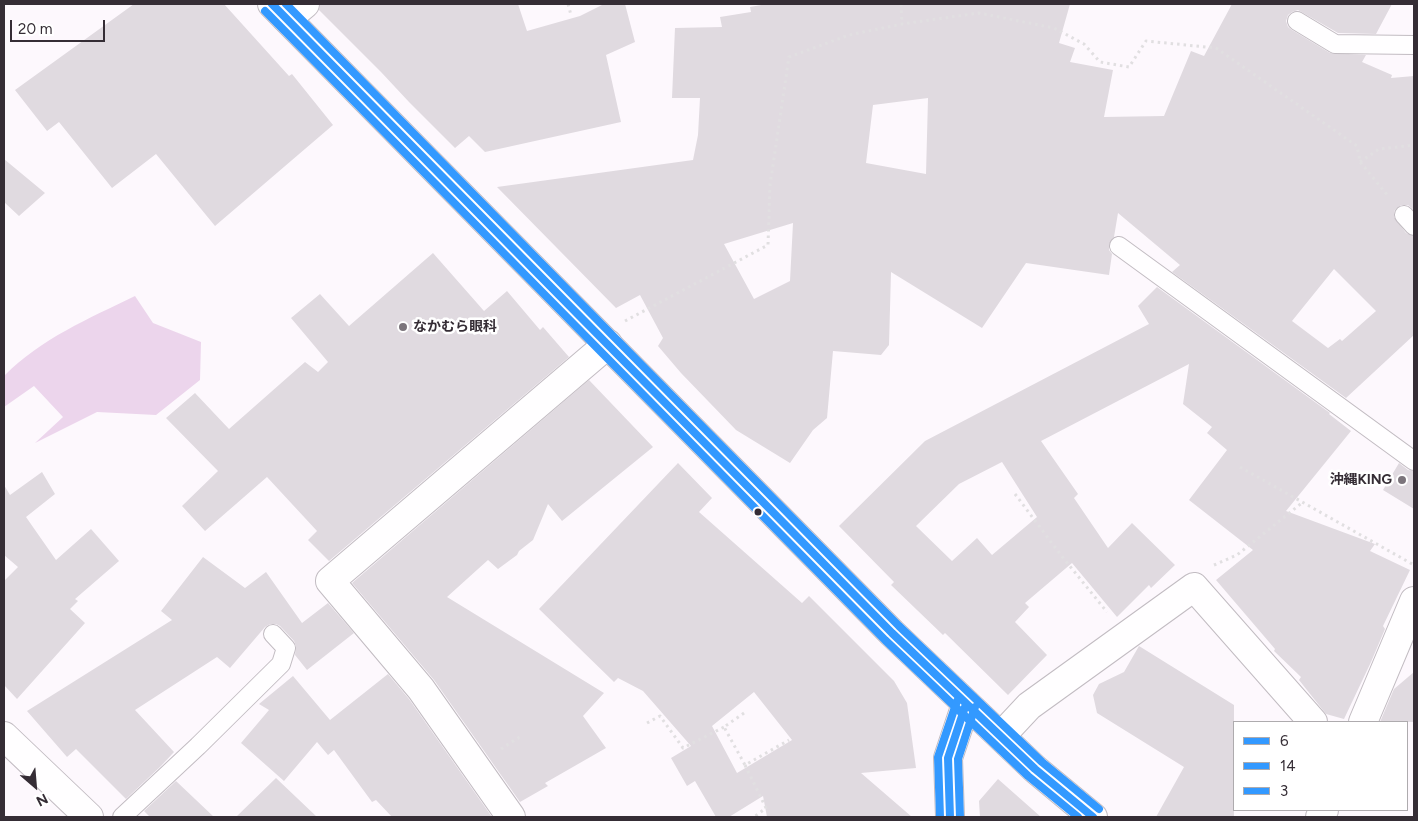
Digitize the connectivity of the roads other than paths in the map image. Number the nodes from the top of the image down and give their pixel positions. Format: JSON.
{"nodes":[{"id":1,"x":288,"y":9,"type":"edge"},
{"id":2,"x":1297,"y":21,"type":"dead end"},
{"id":3,"x":1414,"y":45,"type":"edge"},
{"id":4,"x":1119,"y":246,"type":"dead end"},
{"id":5,"x":613,"y":334,"type":"junction"},
{"id":6,"x":1414,"y":461,"type":"edge"},
{"id":7,"x":1414,"y":601,"type":"edge"},
{"id":8,"x":273,"y":634,"type":"dead end"},
{"id":9,"x":966,"y":704,"type":"junction"},
{"id":10,"x":1313,"y":721,"type":"edge"},
{"id":11,"x":1364,"y":721,"type":"edge"},
{"id":12,"x":4,"y":736,"type":"edge"},
{"id":13,"x":1001,"y":736,"type":"junction"},
{"id":14,"x":89,"y":817,"type":"edge"},
{"id":15,"x":122,"y":817,"type":"edge"},
{"id":16,"x":511,"y":817,"type":"edge"},
{"id":17,"x":950,"y":817,"type":"edge"},
{"id":18,"x":1093,"y":817,"type":"edge"}],
"edges":[{"from":1,"to":5,"type":"street"},
{"from":2,"to":3,"type":"lane"},
{"from":4,"to":6,"type":"lane"},
{"from":5,"to":9,"type":"street"},
{"from":5,"to":16,"type":"street"},
{"from":7,"to":11,"type":"street"},
{"from":8,"to":15,"type":"lane"},
{"from":9,"to":13,"type":"street"},
{"from":9,"to":17,"type":"street"},
{"from":10,"to":13,"type":"street"},
{"from":12,"to":14,"type":"street"},
{"from":13,"to":18,"type":"street"}]}
